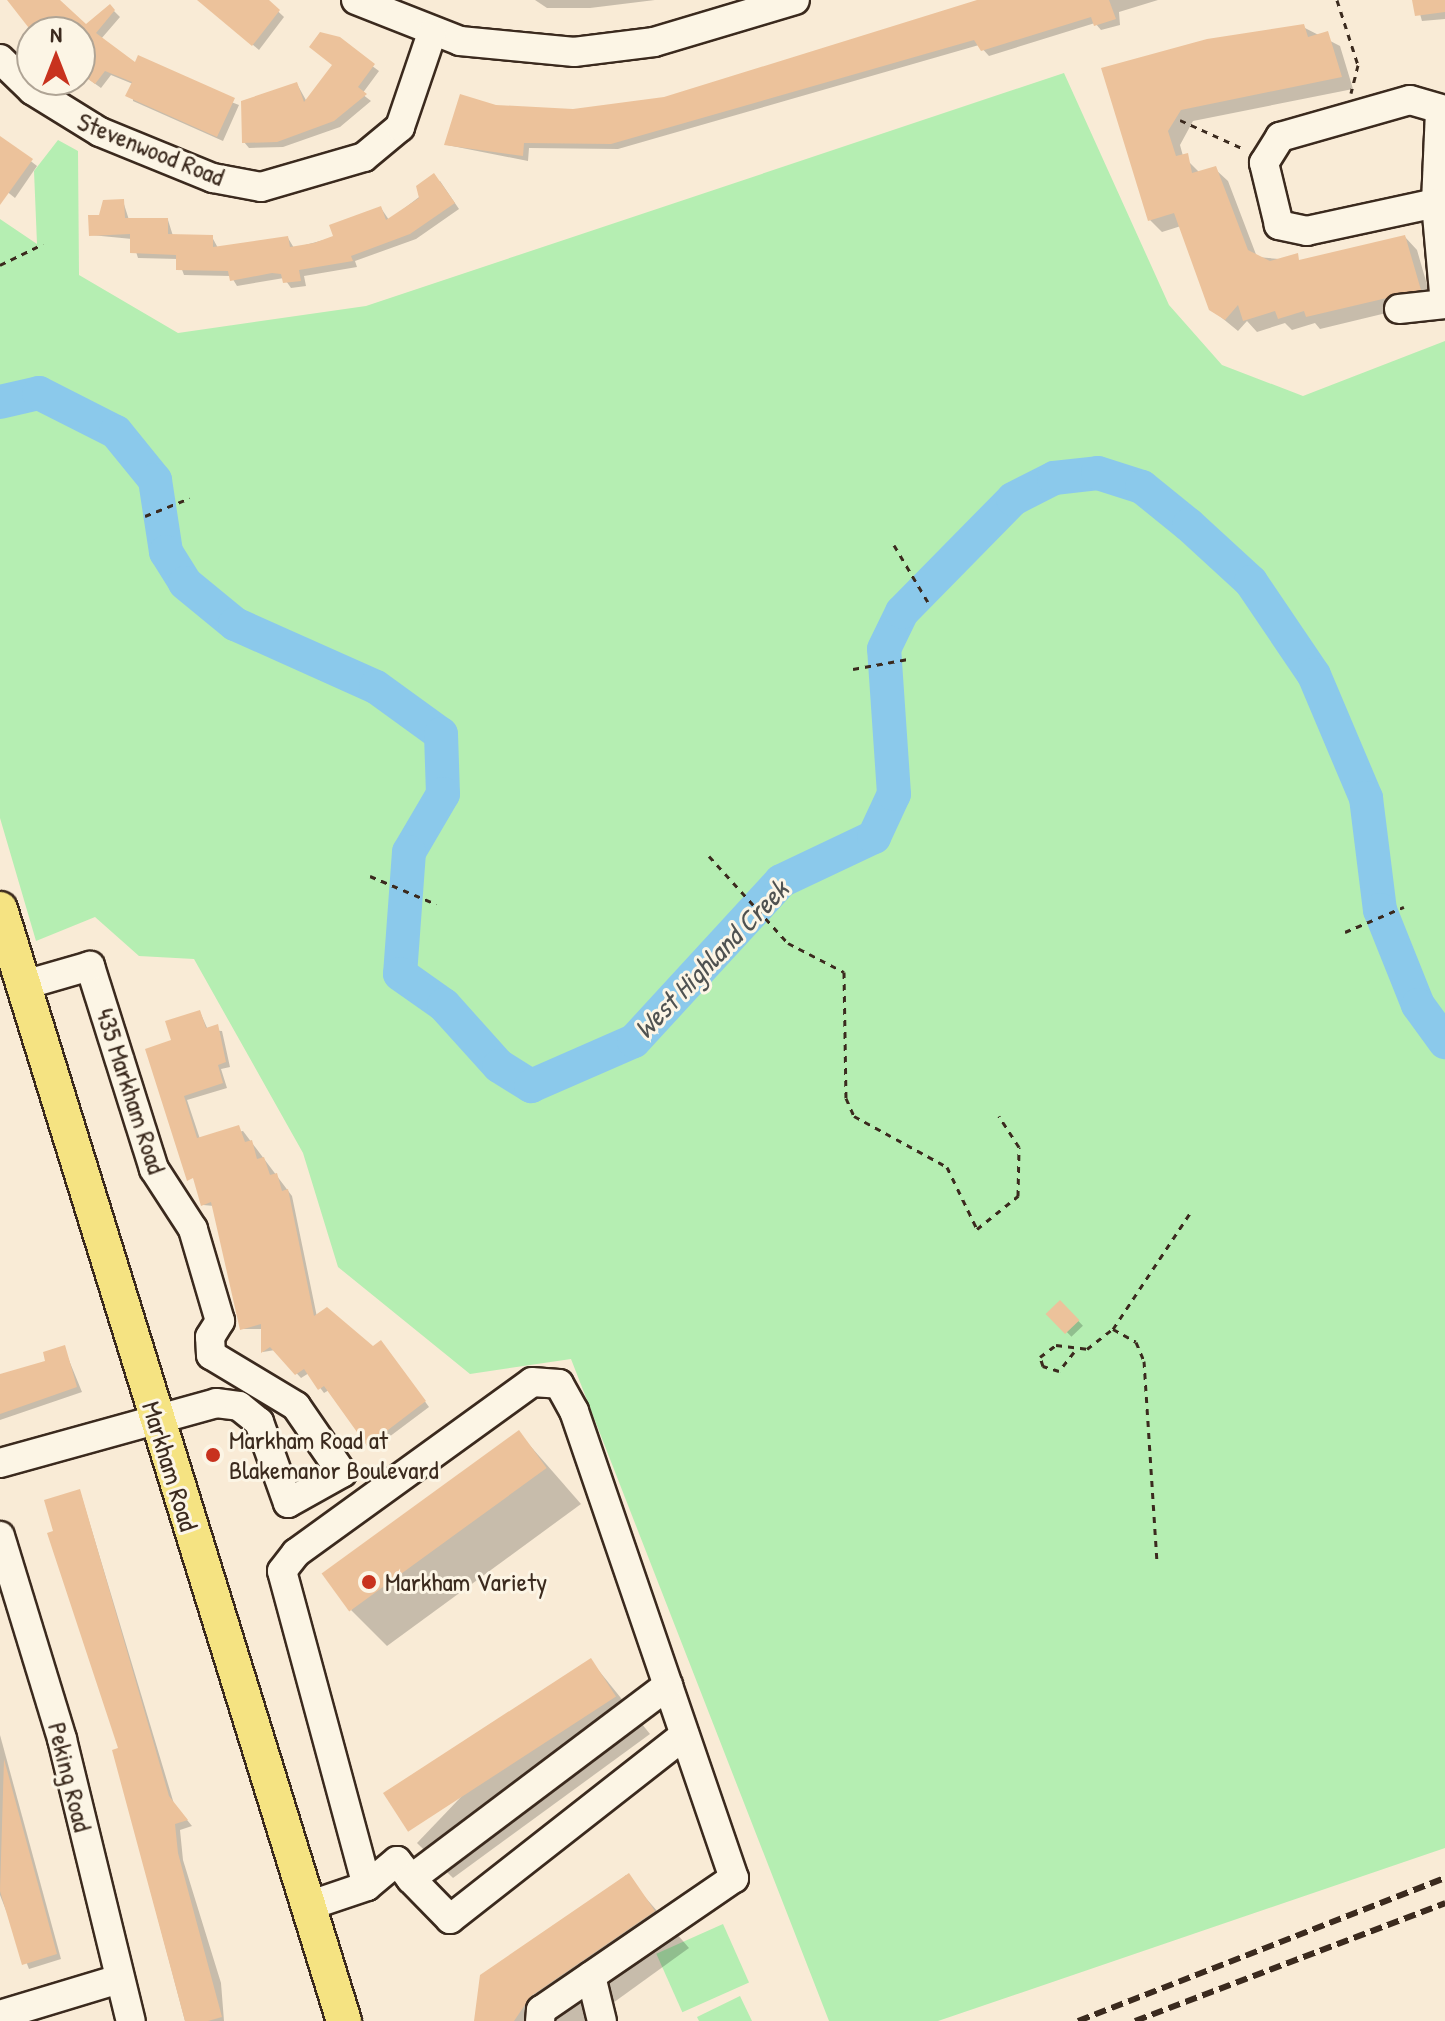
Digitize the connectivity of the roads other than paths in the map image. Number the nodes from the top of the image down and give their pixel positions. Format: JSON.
{"nodes":[{"id":1,"x":356,"y":0,"type":"edge"},
{"id":2,"x":795,"y":0,"type":"edge"},
{"id":3,"x":432,"y":33,"type":"junction"},
{"id":4,"x":0,"y":59,"type":"edge"},
{"id":5,"x":1442,"y":110,"type":"edge"},
{"id":6,"x":1436,"y":203,"type":"junction"},
{"id":7,"x":1399,"y":309,"type":"dead end"},
{"id":8,"x":0,"y":909,"type":"edge"},
{"id":9,"x":24,"y":985,"type":"junction"},
{"id":10,"x":155,"y":1417,"type":"junction"},
{"id":11,"x":0,"y":1463,"type":"edge"},
{"id":12,"x":288,"y":1503,"type":"junction"},
{"id":13,"x":0,"y":1536,"type":"edge"},
{"id":14,"x":315,"y":1539,"type":"junction"},
{"id":15,"x":668,"y":1685,"type":"junction"},
{"id":16,"x":685,"y":1735,"type":"junction"},
{"id":17,"x":411,"y":1879,"type":"junction"},
{"id":18,"x":367,"y":1886,"type":"junction"},
{"id":19,"x":308,"y":1906,"type":"junction"},
{"id":20,"x":591,"y":1976,"type":"junction"},
{"id":21,"x":119,"y":1979,"type":"junction"},
{"id":22,"x":0,"y":2015,"type":"edge"},
{"id":23,"x":131,"y":2021,"type":"edge"},
{"id":24,"x":344,"y":2021,"type":"edge"},
{"id":25,"x":540,"y":2021,"type":"edge"},
{"id":26,"x":602,"y":2021,"type":"edge"}],
"edges":[{"from":1,"to":3,"type":"street"},
{"from":2,"to":3,"type":"street"},
{"from":3,"to":4,"type":"street","name":"Stevenwood Road"},
{"from":5,"to":6,"type":"street"},
{"from":5,"to":6,"type":"street"},
{"from":6,"to":7,"type":"street"},
{"from":8,"to":9,"type":"main road","name":"Markham Road"},
{"from":9,"to":10,"type":"main road","name":"Markham Road"},
{"from":9,"to":12,"type":"street","name":"435 Markham Road"},
{"from":10,"to":11,"type":"street"},
{"from":10,"to":12,"type":"street"},
{"from":10,"to":19,"type":"main road","name":"Markham Road"},
{"from":12,"to":14,"type":"street"},
{"from":13,"to":21,"type":"street","name":"Peking Road"},
{"from":14,"to":15,"type":"street"},
{"from":14,"to":18,"type":"street"},
{"from":15,"to":16,"type":"street"},
{"from":15,"to":17,"type":"street"},
{"from":16,"to":17,"type":"street"},
{"from":16,"to":20,"type":"street"},
{"from":17,"to":18,"type":"street"},
{"from":18,"to":19,"type":"street"},
{"from":19,"to":24,"type":"main road","name":"Markham Road"},
{"from":20,"to":25,"type":"street"},
{"from":20,"to":26,"type":"street"},
{"from":21,"to":22,"type":"street"},
{"from":21,"to":23,"type":"street","name":"Peking Road"}]}
